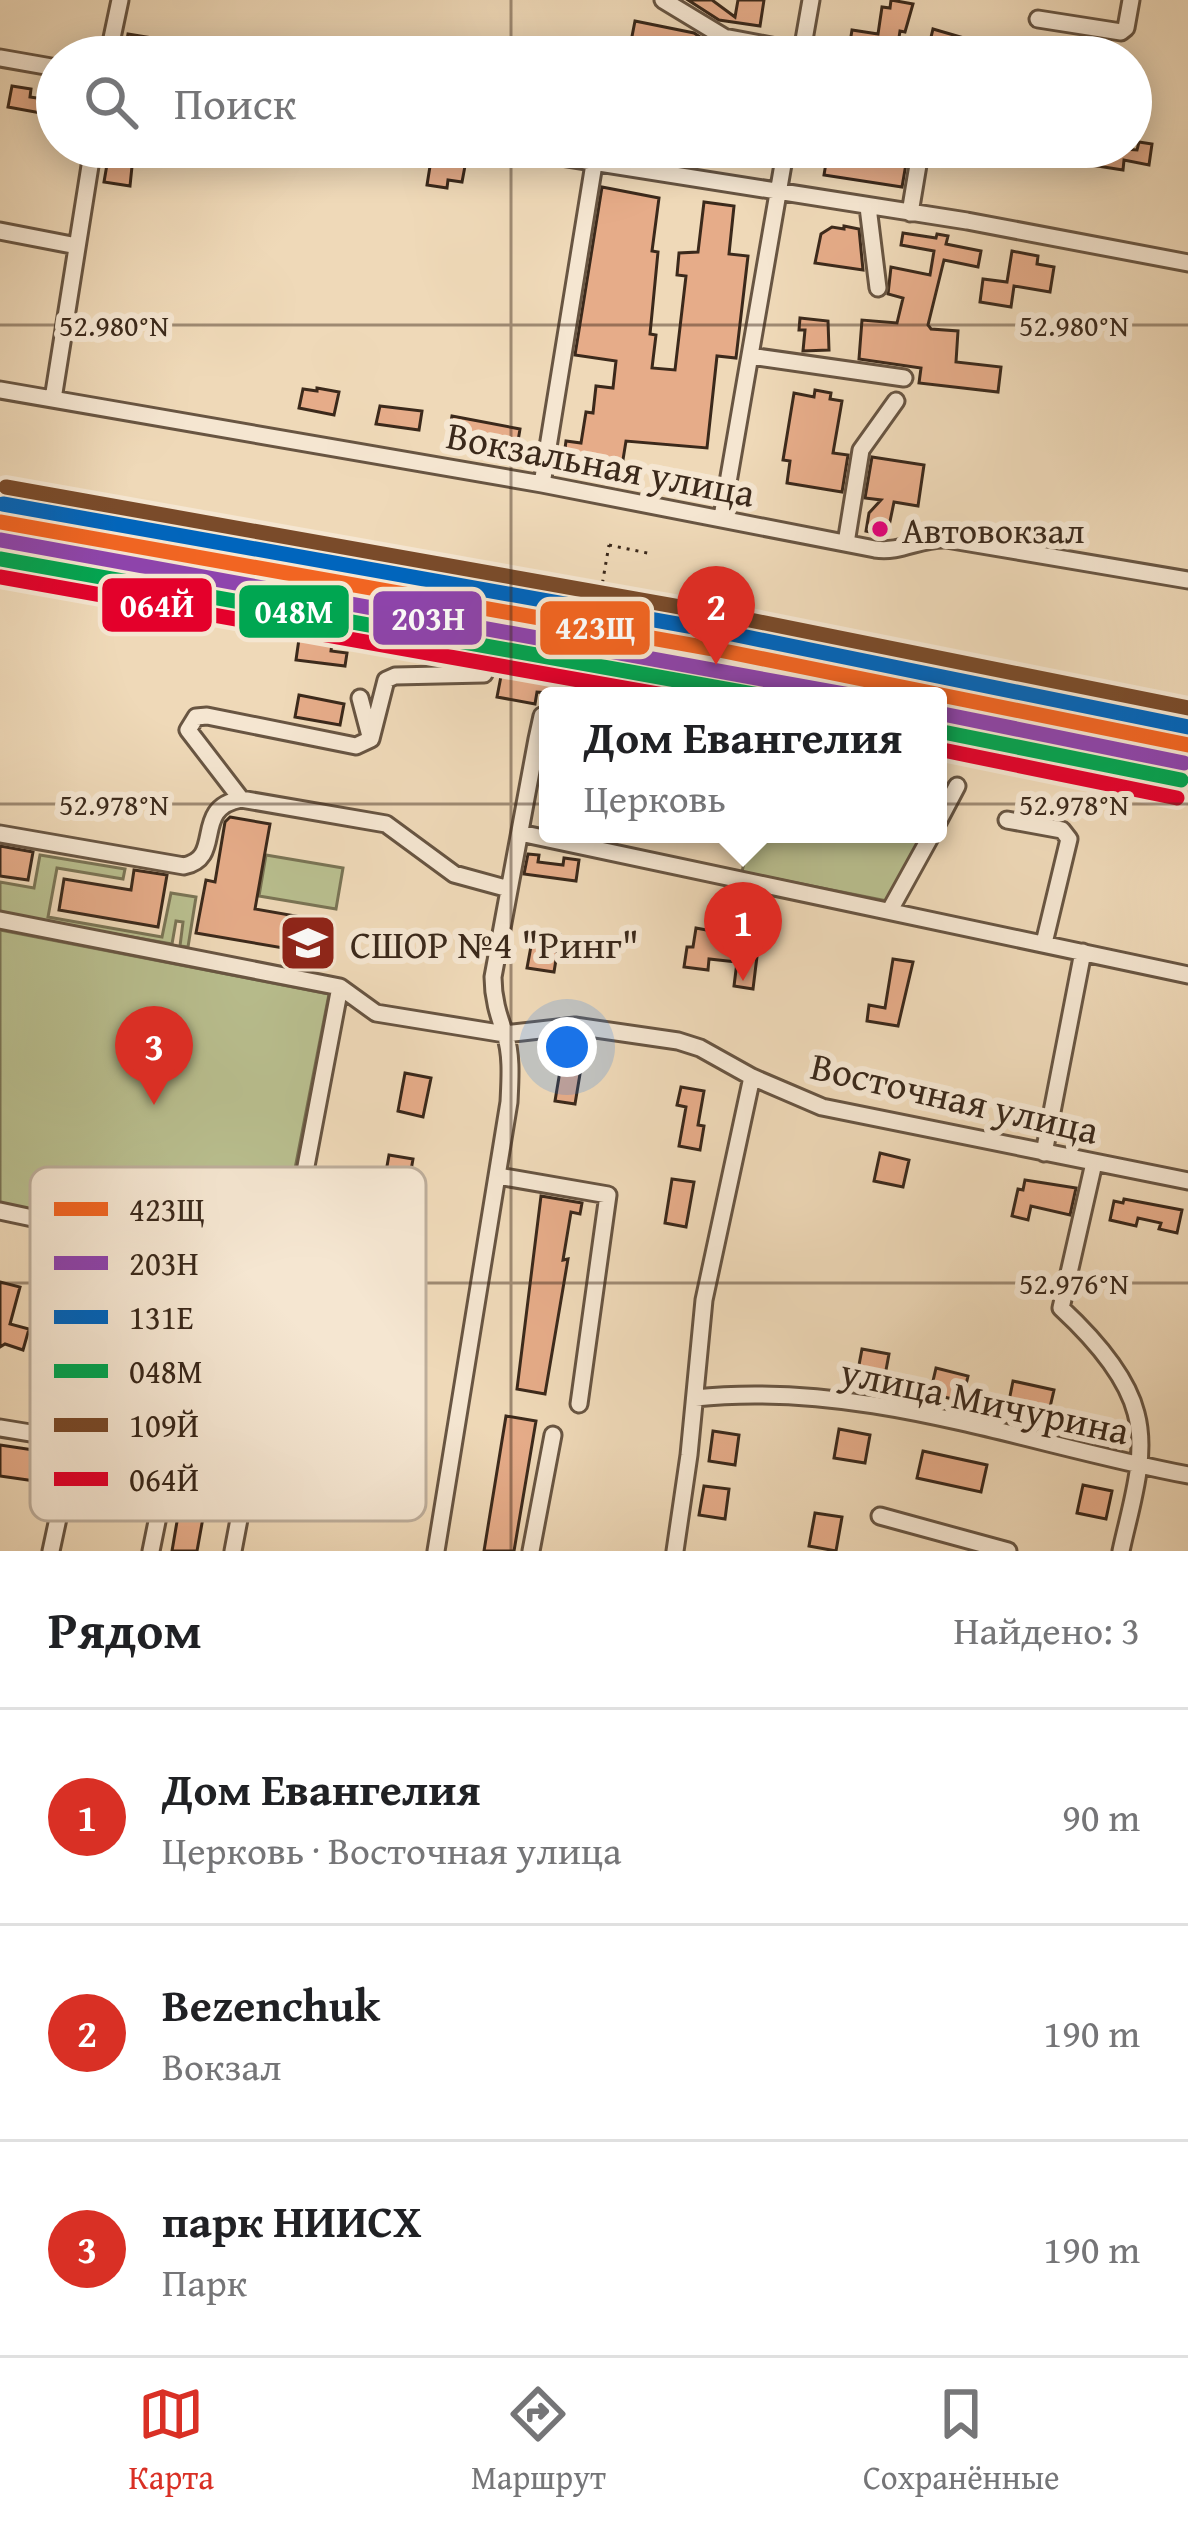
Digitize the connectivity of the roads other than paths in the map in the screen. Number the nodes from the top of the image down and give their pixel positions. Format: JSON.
{"nodes":[{"id":1,"x":120,"y":0,"type":"edge"},
{"id":2,"x":663,"y":0,"type":"edge"},
{"id":3,"x":811,"y":0,"type":"edge"},
{"id":4,"x":1109,"y":0,"type":"edge"},
{"id":5,"x":1129,"y":0,"type":"edge"},
{"id":6,"x":1038,"y":19,"type":"dead end"},
{"id":7,"x":113,"y":36,"type":"edge"},
{"id":8,"x":722,"y":36,"type":"edge"},
{"id":9,"x":805,"y":36,"type":"edge"},
{"id":10,"x":0,"y":58,"type":"edge"},
{"id":11,"x":36,"y":64,"type":"edge"},
{"id":12,"x":90,"y":168,"type":"edge"},
{"id":13,"x":593,"y":168,"type":"edge"},
{"id":14,"x":619,"y":168,"type":"edge"},
{"id":15,"x":782,"y":168,"type":"edge"},
{"id":16,"x":918,"y":168,"type":"edge"},
{"id":17,"x":778,"y":193,"type":"junction"},
{"id":18,"x":868,"y":207,"type":"junction"},
{"id":19,"x":910,"y":213,"type":"junction"},
{"id":20,"x":0,"y":231,"type":"edge"},
{"id":21,"x":77,"y":246,"type":"junction"},
{"id":22,"x":1188,"y":263,"type":"edge"},
{"id":23,"x":878,"y":288,"type":"dead end"},
{"id":24,"x":749,"y":356,"type":"junction"},
{"id":25,"x":904,"y":377,"type":"dead end"},
{"id":26,"x":0,"y":390,"type":"edge"},
{"id":27,"x":53,"y":399,"type":"junction"},
{"id":28,"x":896,"y":401,"type":"dead end"},
{"id":29,"x":542,"y":484,"type":"junction"},
{"id":30,"x":722,"y":518,"type":"junction"},
{"id":31,"x":846,"y":543,"type":"junction"},
{"id":32,"x":1188,"y":580,"type":"edge"},
{"id":33,"x":484,"y":674,"type":"dead end"},
{"id":34,"x":360,"y":698,"type":"dead end"},
{"id":35,"x":539,"y":732,"type":"edge"},
{"id":36,"x":371,"y":739,"type":"junction"},
{"id":37,"x":958,"y":786,"type":"dead end"},
{"id":38,"x":241,"y":799,"type":"junction"},
{"id":39,"x":947,"y":806,"type":"edge"},
{"id":40,"x":1007,"y":820,"type":"dead end"},
{"id":41,"x":520,"y":833,"type":"junction"},
{"id":42,"x":0,"y":834,"type":"edge"},
{"id":43,"x":539,"y":837,"type":"edge"},
{"id":44,"x":568,"y":843,"type":"edge"},
{"id":45,"x":927,"y":843,"type":"edge"},
{"id":46,"x":509,"y":890,"type":"junction"},
{"id":47,"x":890,"y":910,"type":"junction"},
{"id":48,"x":0,"y":920,"type":"edge"},
{"id":49,"x":1044,"y":943,"type":"junction"},
{"id":50,"x":1083,"y":952,"type":"junction"},
{"id":51,"x":1188,"y":975,"type":"edge"},
{"id":52,"x":340,"y":987,"type":"junction"},
{"id":53,"x":505,"y":1034,"type":"junction"},
{"id":54,"x":752,"y":1077,"type":"junction"},
{"id":55,"x":1044,"y":1153,"type":"junction"},
{"id":56,"x":1094,"y":1163,"type":"junction"},
{"id":57,"x":305,"y":1167,"type":"edge"},
{"id":58,"x":498,"y":1176,"type":"junction"},
{"id":59,"x":1188,"y":1181,"type":"edge"},
{"id":60,"x":0,"y":1211,"type":"edge"},
{"id":61,"x":30,"y":1217,"type":"edge"},
{"id":62,"x":695,"y":1398,"type":"junction"},
{"id":63,"x":579,"y":1404,"type":"dead end"},
{"id":64,"x":0,"y":1428,"type":"edge"},
{"id":65,"x":30,"y":1433,"type":"edge"},
{"id":66,"x":553,"y":1435,"type":"dead end"},
{"id":67,"x":1139,"y":1466,"type":"junction"},
{"id":68,"x":1188,"y":1475,"type":"edge"},
{"id":69,"x":880,"y":1516,"type":"dead end"},
{"id":70,"x":57,"y":1521,"type":"edge"},
{"id":71,"x":158,"y":1521,"type":"edge"},
{"id":72,"x":238,"y":1521,"type":"edge"},
{"id":73,"x":51,"y":1551,"type":"edge"},
{"id":74,"x":152,"y":1551,"type":"edge"},
{"id":75,"x":232,"y":1551,"type":"edge"},
{"id":76,"x":436,"y":1551,"type":"edge"},
{"id":77,"x":531,"y":1551,"type":"edge"},
{"id":78,"x":675,"y":1551,"type":"edge"},
{"id":79,"x":1008,"y":1551,"type":"edge"},
{"id":80,"x":1121,"y":1551,"type":"edge"}],
"edges":[{"from":1,"to":7,"type":"street"},
{"from":2,"to":8,"type":"street"},
{"from":3,"to":9,"type":"street"},
{"from":4,"to":5,"type":"street"},
{"from":5,"to":6,"type":"street"},
{"from":10,"to":11,"type":"street"},
{"from":12,"to":21,"type":"street"},
{"from":13,"to":29,"type":"street"},
{"from":14,"to":17,"type":"street"},
{"from":15,"to":17,"type":"street"},
{"from":16,"to":19,"type":"street"},
{"from":17,"to":18,"type":"street"},
{"from":17,"to":24,"type":"street"},
{"from":18,"to":19,"type":"street"},
{"from":18,"to":23,"type":"street"},
{"from":19,"to":22,"type":"street"},
{"from":20,"to":21,"type":"street"},
{"from":21,"to":27,"type":"street"},
{"from":24,"to":25,"type":"street"},
{"from":24,"to":30,"type":"street"},
{"from":26,"to":27,"type":"street","name":"Вокзальная улица"},
{"from":27,"to":29,"type":"street","name":"Вокзальная улица"},
{"from":28,"to":31,"type":"street"},
{"from":29,"to":30,"type":"street","name":"Вокзальная улица"},
{"from":30,"to":31,"type":"street","name":"Вокзальная улица"},
{"from":31,"to":32,"type":"street","name":"Вокзальная улица"},
{"from":33,"to":36,"type":"street"},
{"from":34,"to":36,"type":"street"},
{"from":35,"to":41,"type":"street"},
{"from":36,"to":38,"type":"street"},
{"from":37,"to":39,"type":"street"},
{"from":38,"to":42,"type":"street"},
{"from":38,"to":46,"type":"street"},
{"from":40,"to":49,"type":"street"},
{"from":41,"to":43,"type":"street"},
{"from":41,"to":46,"type":"street"},
{"from":44,"to":47,"type":"street"},
{"from":45,"to":47,"type":"street"},
{"from":46,"to":53,"type":"street"},
{"from":47,"to":49,"type":"street"},
{"from":48,"to":52,"type":"street","name":"Восточная улица"},
{"from":49,"to":50,"type":"street"},
{"from":50,"to":51,"type":"street"},
{"from":50,"to":55,"type":"street"},
{"from":52,"to":53,"type":"street","name":"Восточная улица"},
{"from":52,"to":57,"type":"street"},
{"from":53,"to":54,"type":"street","name":"Восточная улица"},
{"from":53,"to":58,"type":"street"},
{"from":54,"to":55,"type":"street","name":"Восточная улица"},
{"from":54,"to":62,"type":"street"},
{"from":55,"to":56,"type":"street","name":"Восточная улица"},
{"from":56,"to":59,"type":"street","name":"Восточная улица"},
{"from":56,"to":67,"type":"street"},
{"from":58,"to":63,"type":"street"},
{"from":58,"to":76,"type":"street"},
{"from":60,"to":61,"type":"street"},
{"from":62,"to":67,"type":"street","name":"улица Мичурина"},
{"from":62,"to":78,"type":"street"},
{"from":64,"to":65,"type":"street"},
{"from":66,"to":77,"type":"street"},
{"from":67,"to":68,"type":"street","name":"улица Мичурина"},
{"from":67,"to":80,"type":"street"},
{"from":69,"to":79,"type":"street"},
{"from":70,"to":73,"type":"street"},
{"from":71,"to":74,"type":"street"},
{"from":72,"to":75,"type":"street"}]}
